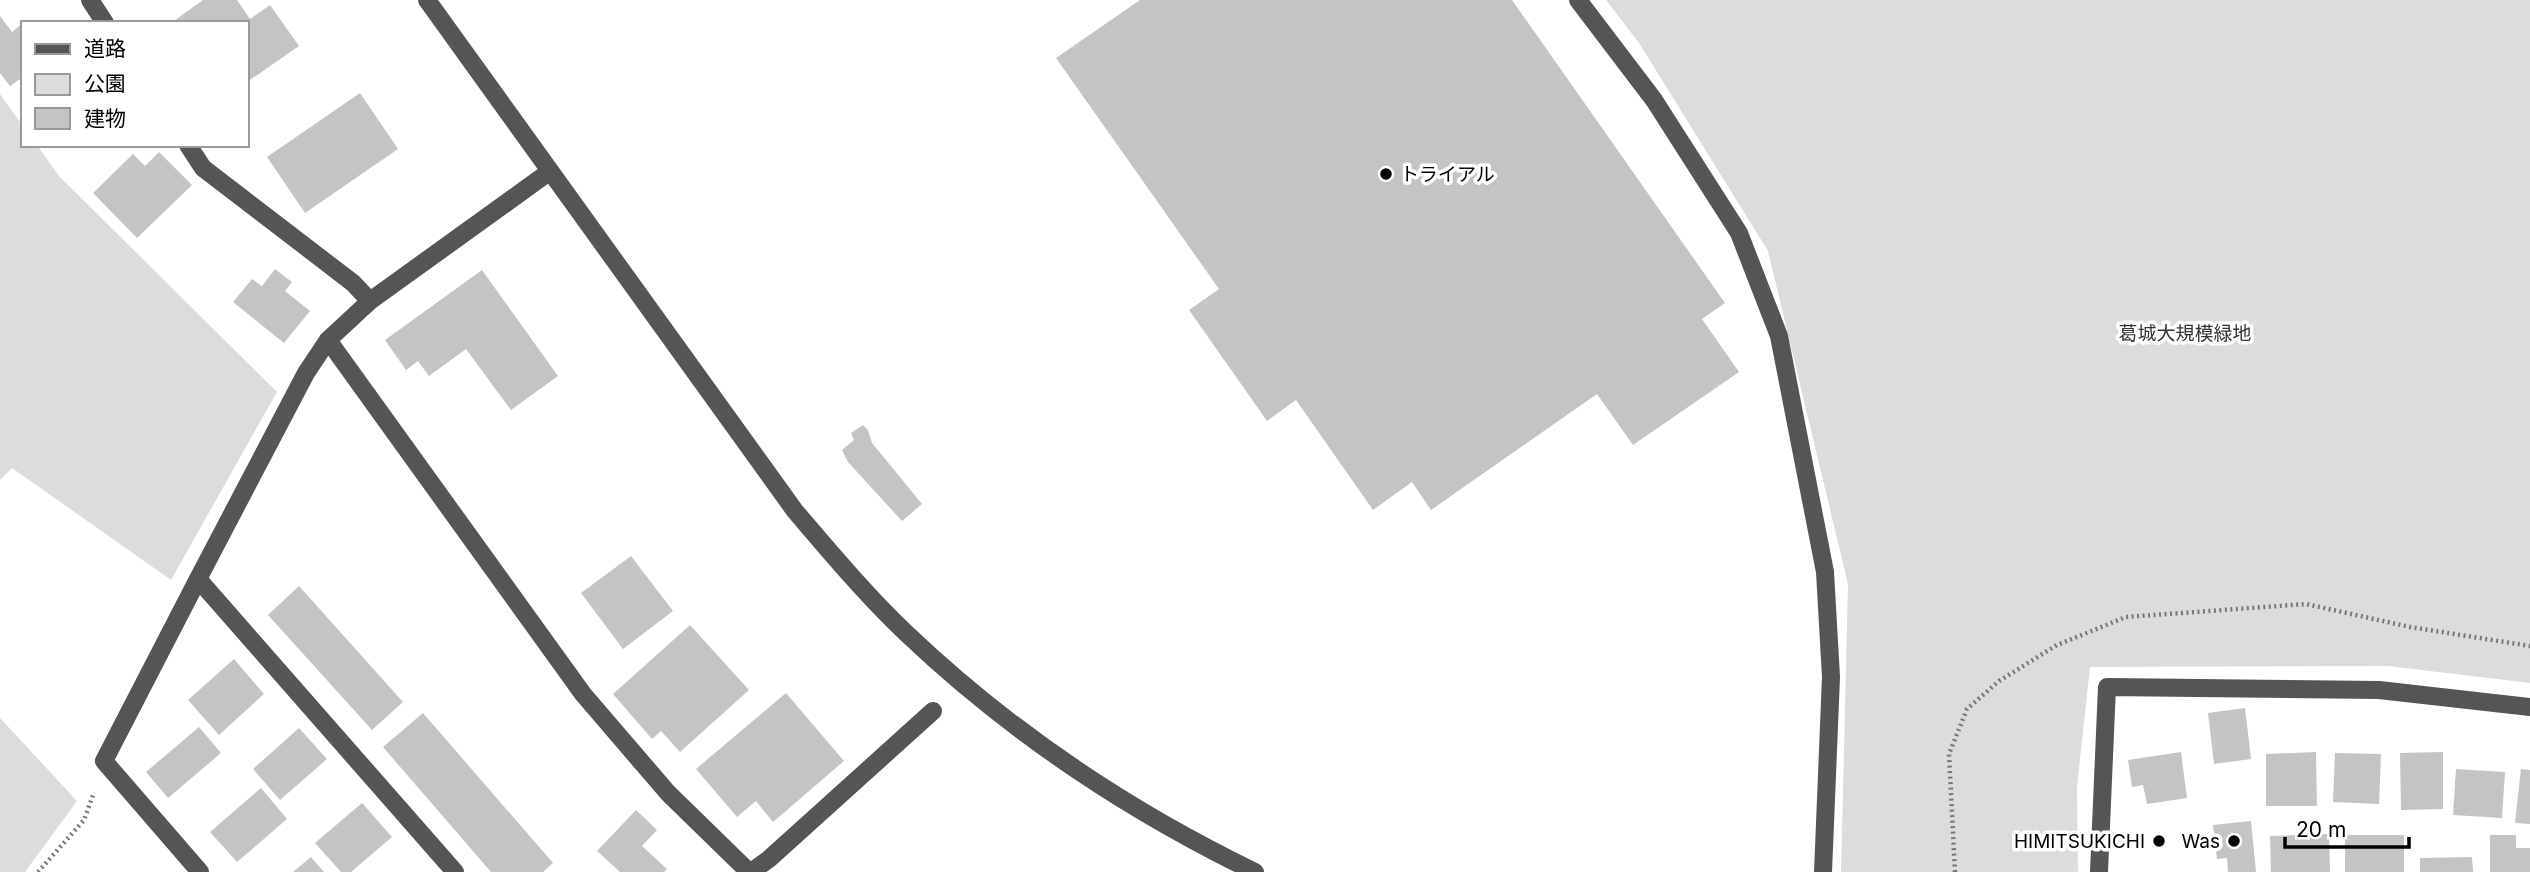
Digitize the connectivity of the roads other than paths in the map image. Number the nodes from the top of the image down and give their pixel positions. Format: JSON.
{"nodes":[{"id":1,"x":90,"y":0,"type":"edge"},
{"id":2,"x":427,"y":0,"type":"edge"},
{"id":3,"x":1578,"y":0,"type":"edge"},
{"id":4,"x":104,"y":21,"type":"edge"},
{"id":5,"x":189,"y":147,"type":"edge"},
{"id":6,"x":549,"y":172,"type":"junction"},
{"id":7,"x":370,"y":301,"type":"junction"},
{"id":8,"x":328,"y":340,"type":"junction"},
{"id":9,"x":198,"y":579,"type":"junction"},
{"id":10,"x":2530,"y":707,"type":"edge"},
{"id":11,"x":933,"y":711,"type":"dead end"},
{"id":12,"x":200,"y":872,"type":"edge"},
{"id":13,"x":455,"y":872,"type":"edge"},
{"id":14,"x":750,"y":872,"type":"edge"},
{"id":15,"x":1255,"y":872,"type":"edge"},
{"id":16,"x":1823,"y":872,"type":"edge"},
{"id":17,"x":2099,"y":872,"type":"edge"}],
"edges":[{"from":1,"to":4,"type":"street"},
{"from":2,"to":6,"type":"street"},
{"from":3,"to":16,"type":"street"},
{"from":5,"to":7,"type":"street"},
{"from":6,"to":7,"type":"street"},
{"from":6,"to":15,"type":"street"},
{"from":7,"to":8,"type":"street"},
{"from":8,"to":9,"type":"street"},
{"from":8,"to":14,"type":"street"},
{"from":9,"to":12,"type":"street"},
{"from":9,"to":13,"type":"street"},
{"from":10,"to":17,"type":"street"},
{"from":11,"to":14,"type":"street"}]}
